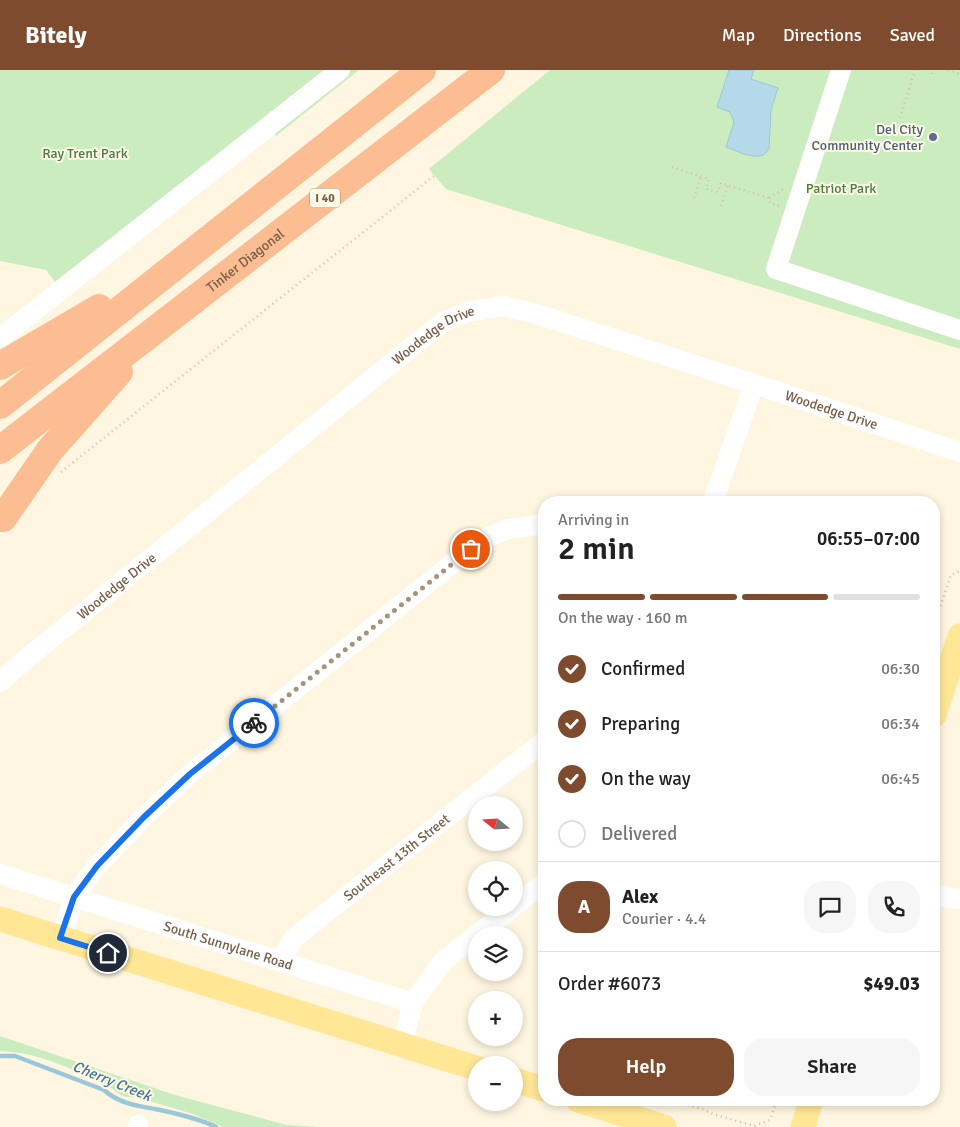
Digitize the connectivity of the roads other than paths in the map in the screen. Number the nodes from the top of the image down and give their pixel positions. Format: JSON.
{"nodes":[{"id":1,"x":340,"y":70,"type":"edge"},
{"id":2,"x":422,"y":70,"type":"edge"},
{"id":3,"x":491,"y":70,"type":"edge"},
{"id":4,"x":841,"y":70,"type":"edge"},
{"id":5,"x":194,"y":250,"type":"junction"},
{"id":6,"x":159,"y":326,"type":"junction"},
{"id":7,"x":960,"y":330,"type":"edge"},
{"id":8,"x":0,"y":338,"type":"edge"},
{"id":9,"x":0,"y":366,"type":"edge"},
{"id":10,"x":754,"y":384,"type":"junction"},
{"id":11,"x":0,"y":405,"type":"edge"},
{"id":12,"x":0,"y":450,"type":"edge"},
{"id":13,"x":960,"y":452,"type":"edge"},
{"id":14,"x":716,"y":496,"type":"edge"},
{"id":15,"x":2,"y":519,"type":"edge"},
{"id":16,"x":538,"y":525,"type":"edge"},
{"id":17,"x":960,"y":636,"type":"edge"},
{"id":18,"x":0,"y":682,"type":"edge"},
{"id":19,"x":940,"y":697,"type":"edge"},
{"id":20,"x":538,"y":746,"type":"edge"},
{"id":21,"x":0,"y":874,"type":"edge"},
{"id":22,"x":538,"y":888,"type":"edge"},
{"id":23,"x":940,"y":896,"type":"edge"},
{"id":24,"x":74,"y":897,"type":"junction"},
{"id":25,"x":523,"y":899,"type":"edge"},
{"id":26,"x":960,"y":899,"type":"edge"},
{"id":27,"x":501,"y":916,"type":"edge"},
{"id":28,"x":0,"y":919,"type":"edge"},
{"id":29,"x":488,"y":926,"type":"edge"},
{"id":30,"x":60,"y":938,"type":"junction"},
{"id":31,"x":468,"y":941,"type":"edge"},
{"id":32,"x":279,"y":961,"type":"junction"},
{"id":33,"x":413,"y":1003,"type":"junction"},
{"id":34,"x":402,"y":1045,"type":"junction"},
{"id":35,"x":468,"y":1066,"type":"edge"},
{"id":36,"x":523,"y":1083,"type":"edge"},
{"id":37,"x":538,"y":1087,"type":"edge"},
{"id":38,"x":597,"y":1106,"type":"edge"},
{"id":39,"x":809,"y":1106,"type":"edge"},
{"id":40,"x":664,"y":1127,"type":"edge"},
{"id":41,"x":803,"y":1127,"type":"edge"}],
"edges":[{"from":1,"to":8,"type":"street"},
{"from":2,"to":5,"type":"highway"},
{"from":3,"to":6,"type":"highway","name":"Tinker Diagonal","number":"I 40"},
{"from":4,"to":7,"type":"street"},
{"from":5,"to":9,"type":"highway"},
{"from":5,"to":11,"type":"highway"},
{"from":6,"to":12,"type":"highway","name":"Tinker Diagonal","number":"I 40"},
{"from":6,"to":15,"type":"highway"},
{"from":10,"to":13,"type":"street","name":"Woodedge Drive"},
{"from":10,"to":14,"type":"street"},
{"from":10,"to":18,"type":"street","name":"Woodedge Drive"},
{"from":16,"to":24,"type":"street"},
{"from":17,"to":19,"type":"main road"},
{"from":20,"to":32,"type":"street","name":"Southeast 13th Street"},
{"from":21,"to":24,"type":"street","name":"South Sunnylane Road"},
{"from":22,"to":25,"type":"street"},
{"from":23,"to":26,"type":"street"},
{"from":24,"to":30,"type":"street"},
{"from":24,"to":32,"type":"street","name":"South Sunnylane Road"},
{"from":27,"to":29,"type":"street"},
{"from":28,"to":30,"type":"main road"},
{"from":30,"to":34,"type":"main road"},
{"from":31,"to":33,"type":"street"},
{"from":32,"to":33,"type":"street","name":"South Sunnylane Road"},
{"from":33,"to":34,"type":"street"},
{"from":34,"to":35,"type":"main road"},
{"from":36,"to":37,"type":"main road"},
{"from":38,"to":40,"type":"main road"},
{"from":39,"to":41,"type":"main road"}]}
